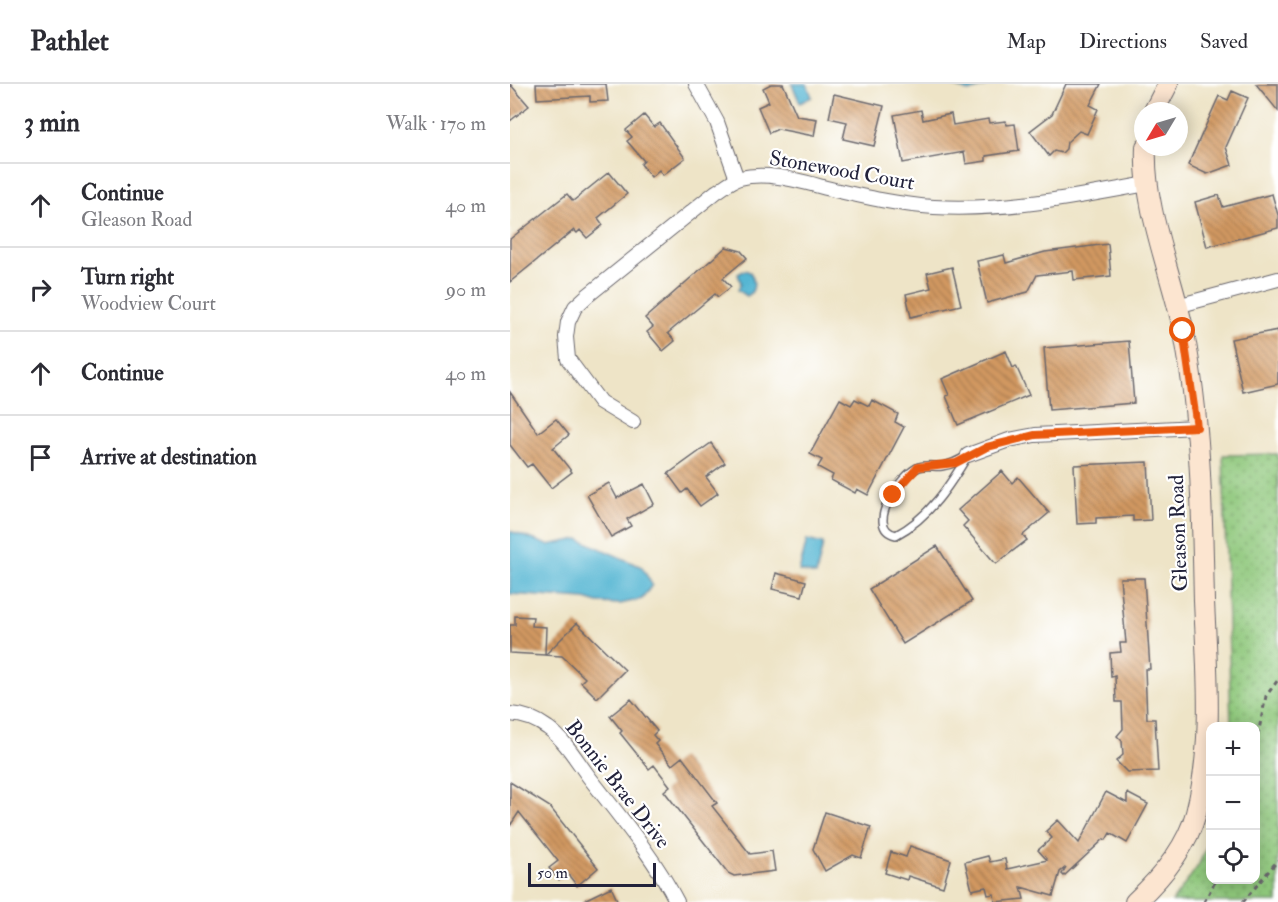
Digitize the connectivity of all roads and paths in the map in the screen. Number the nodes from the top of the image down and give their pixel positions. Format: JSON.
{"nodes":[{"id":1,"x":696,"y":84,"type":"edge"},
{"id":2,"x":1168,"y":84,"type":"edge"},
{"id":3,"x":1159,"y":102,"type":"edge"},
{"id":4,"x":1146,"y":156,"type":"edge"},
{"id":5,"x":737,"y":179,"type":"junction"},
{"id":6,"x":1147,"y":184,"type":"junction"},
{"id":7,"x":1278,"y":279,"type":"edge"},
{"id":8,"x":1177,"y":306,"type":"junction"},
{"id":9,"x":633,"y":422,"type":"dead end"},
{"id":10,"x":1197,"y":427,"type":"junction"},
{"id":11,"x":968,"y":455,"type":"junction"},
{"id":12,"x":1278,"y":680,"type":"edge"},
{"id":13,"x":510,"y":714,"type":"edge"},
{"id":14,"x":1260,"y":725,"type":"edge"},
{"id":15,"x":1278,"y":860,"type":"edge"},
{"id":16,"x":1213,"y":884,"type":"edge"},
{"id":17,"x":677,"y":902,"type":"edge"},
{"id":18,"x":1135,"y":902,"type":"edge"},
{"id":19,"x":1204,"y":902,"type":"edge"},
{"id":20,"x":1243,"y":902,"type":"edge"}],
"edges":[{"from":1,"to":5,"type":"street"},
{"from":2,"to":3,"type":"street"},
{"from":4,"to":6,"type":"street","name":"Gleason Road"},
{"from":5,"to":6,"type":"street","name":"Stonewood Court"},
{"from":5,"to":9,"type":"street"},
{"from":6,"to":8,"type":"street","name":"Gleason Road"},
{"from":7,"to":8,"type":"street"},
{"from":8,"to":10,"type":"street","name":"Gleason Road"},
{"from":10,"to":11,"type":"street"},
{"from":10,"to":18,"type":"street","name":"Gleason Road"},
{"from":11,"to":11,"type":"lane"},
{"from":12,"to":14,"type":"path"},
{"from":13,"to":17,"type":"street","name":"Bonnie Brae Drive"},
{"from":15,"to":20,"type":"path"},
{"from":16,"to":19,"type":"path"}]}
